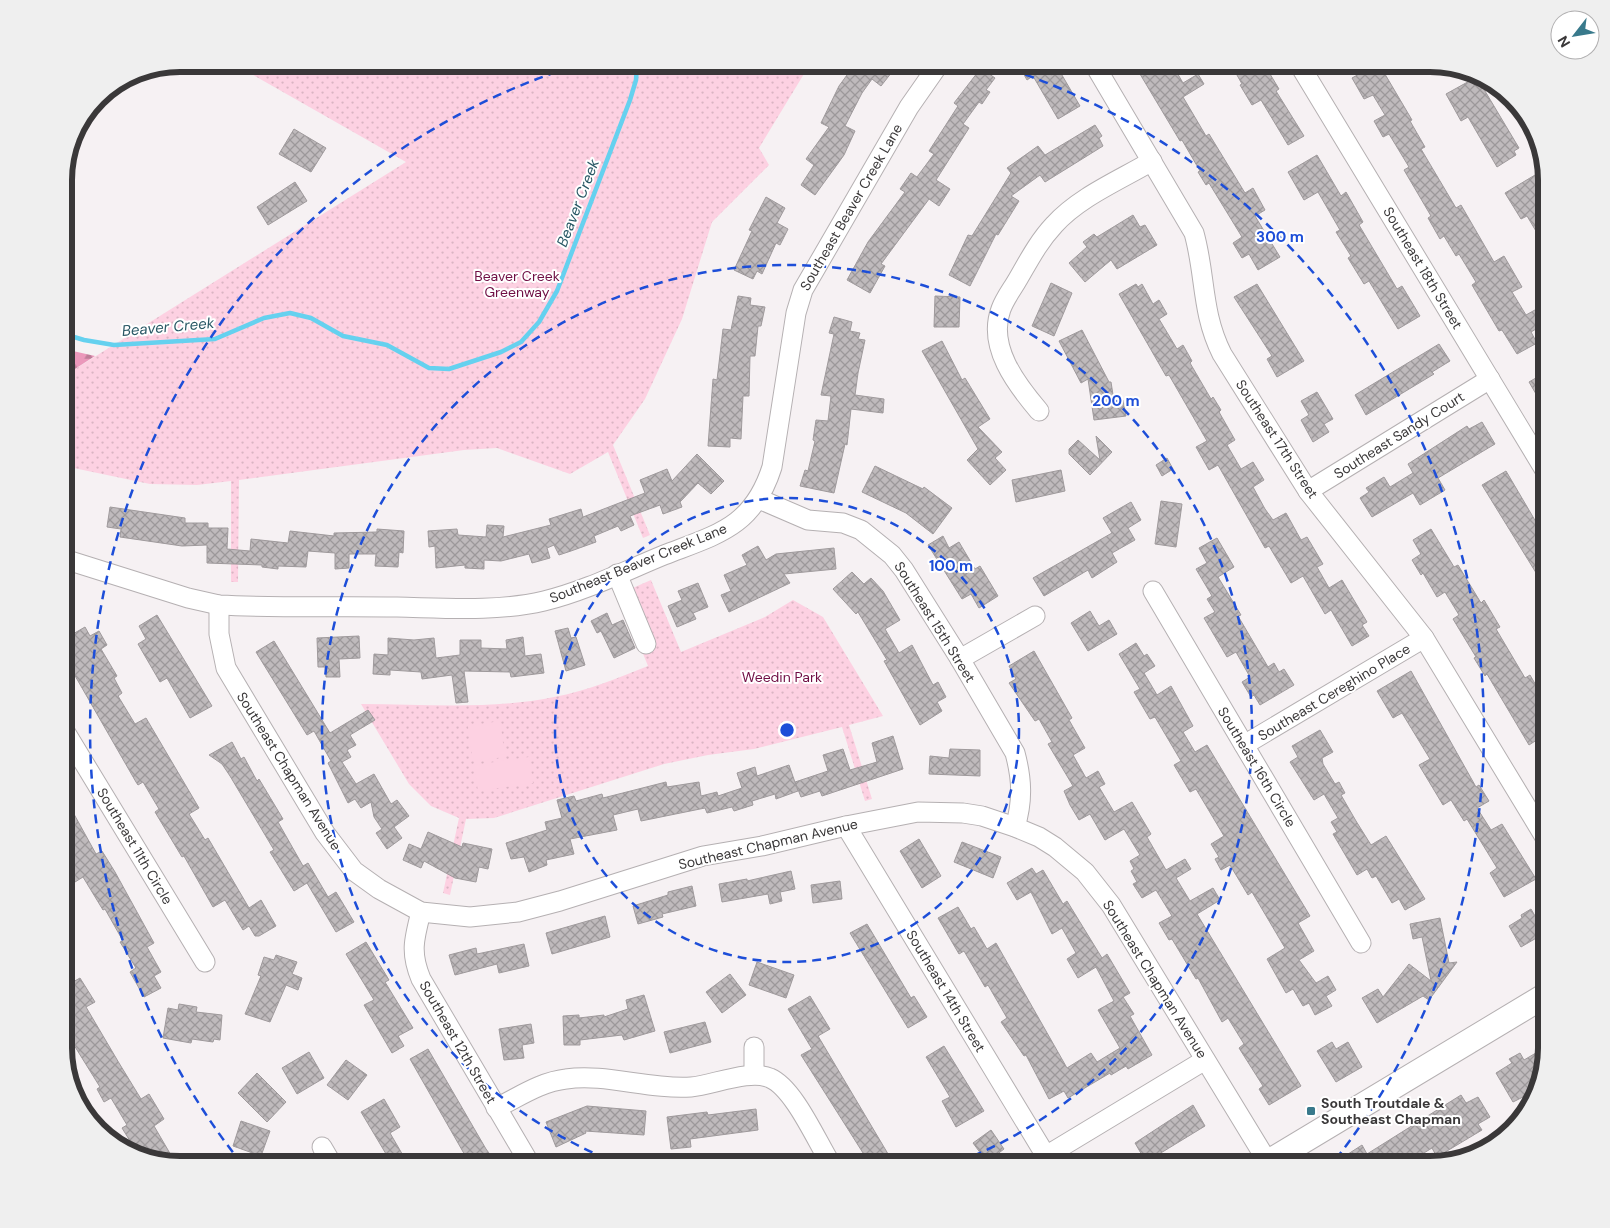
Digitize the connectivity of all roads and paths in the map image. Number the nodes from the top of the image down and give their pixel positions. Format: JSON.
{"nodes":[{"id":1,"x":933,"y":72,"type":"edge"},
{"id":2,"x":1099,"y":72,"type":"edge"},
{"id":3,"x":1309,"y":72,"type":"edge"},
{"id":4,"x":1152,"y":161,"type":"junction"},
{"id":5,"x":1490,"y":379,"type":"junction"},
{"id":6,"x":1039,"y":410,"type":"dead end"},
{"id":7,"x":1538,"y":459,"type":"edge"},
{"id":8,"x":1308,"y":490,"type":"junction"},
{"id":9,"x":759,"y":499,"type":"junction"},
{"id":10,"x":73,"y":561,"type":"edge"},
{"id":11,"x":618,"y":574,"type":"junction"},
{"id":12,"x":1153,"y":591,"type":"dead end"},
{"id":13,"x":219,"y":604,"type":"junction"},
{"id":14,"x":1035,"y":616,"type":"dead end"},
{"id":15,"x":1424,"y":638,"type":"junction"},
{"id":16,"x":646,"y":644,"type":"dead end"},
{"id":17,"x":960,"y":658,"type":"junction"},
{"id":18,"x":73,"y":745,"type":"edge"},
{"id":19,"x":1244,"y":745,"type":"junction"},
{"id":20,"x":846,"y":826,"type":"junction"},
{"id":21,"x":1538,"y":826,"type":"edge"},
{"id":22,"x":1015,"y":827,"type":"junction"},
{"id":23,"x":422,"y":912,"type":"junction"},
{"id":24,"x":1361,"y":944,"type":"dead end"},
{"id":25,"x":206,"y":962,"type":"dead end"},
{"id":26,"x":1538,"y":1000,"type":"edge"},
{"id":27,"x":754,"y":1047,"type":"dead end"},
{"id":28,"x":1205,"y":1060,"type":"junction"},
{"id":29,"x":754,"y":1074,"type":"junction"},
{"id":30,"x":496,"y":1108,"type":"junction"},
{"id":31,"x":322,"y":1147,"type":"dead end"},
{"id":32,"x":327,"y":1156,"type":"edge"},
{"id":33,"x":525,"y":1156,"type":"edge"},
{"id":34,"x":826,"y":1156,"type":"edge"},
{"id":35,"x":1262,"y":1156,"type":"edge"},
{"id":36,"x":1280,"y":1156,"type":"edge"}],
"edges":[{"from":1,"to":9,"type":"street","name":"Southeast Beaver Creek Lane"},
{"from":2,"to":4,"type":"street","name":"Southeast 17th Street"},
{"from":3,"to":5,"type":"street","name":"Southeast 18th Street"},
{"from":4,"to":6,"type":"street"},
{"from":4,"to":8,"type":"street","name":"Southeast 17th Street"},
{"from":5,"to":7,"type":"street","name":"Southeast 18th Street"},
{"from":5,"to":8,"type":"street","name":"Southeast Sandy Court"},
{"from":8,"to":15,"type":"street","name":"Southeast 17th Street"},
{"from":9,"to":11,"type":"street","name":"Southeast Beaver Creek Lane"},
{"from":9,"to":17,"type":"street","name":"Southeast 15th Street"},
{"from":10,"to":13,"type":"street","name":"Southeast Beaver Creek Lane"},
{"from":11,"to":13,"type":"street","name":"Southeast Beaver Creek Lane"},
{"from":11,"to":16,"type":"street"},
{"from":12,"to":19,"type":"street","name":"Southeast 16th Circle"},
{"from":13,"to":23,"type":"street","name":"Southeast Chapman Avenue"},
{"from":14,"to":17,"type":"street"},
{"from":15,"to":19,"type":"street","name":"Southeast Cereghino Place"},
{"from":15,"to":21,"type":"street","name":"Southeast 17th Street"},
{"from":17,"to":22,"type":"street","name":"Southeast 15th Street"},
{"from":18,"to":25,"type":"street","name":"Southeast 11th Circle"},
{"from":19,"to":24,"type":"street","name":"Southeast 16th Circle"},
{"from":20,"to":22,"type":"street","name":"Southeast Chapman Avenue"},
{"from":20,"to":23,"type":"street","name":"Southeast Chapman Avenue"},
{"from":20,"to":28,"type":"street","name":"Southeast 14th Street"},
{"from":22,"to":28,"type":"street","name":"Southeast Chapman Avenue"},
{"from":23,"to":30,"type":"street","name":"Southeast 12th Street"},
{"from":26,"to":36,"type":"main road"},
{"from":27,"to":29,"type":"street"},
{"from":28,"to":35,"type":"street","name":"Southeast Chapman Avenue"},
{"from":29,"to":30,"type":"street"},
{"from":29,"to":34,"type":"street"},
{"from":30,"to":33,"type":"street","name":"Southeast 12th Street"},
{"from":31,"to":32,"type":"street"}]}
